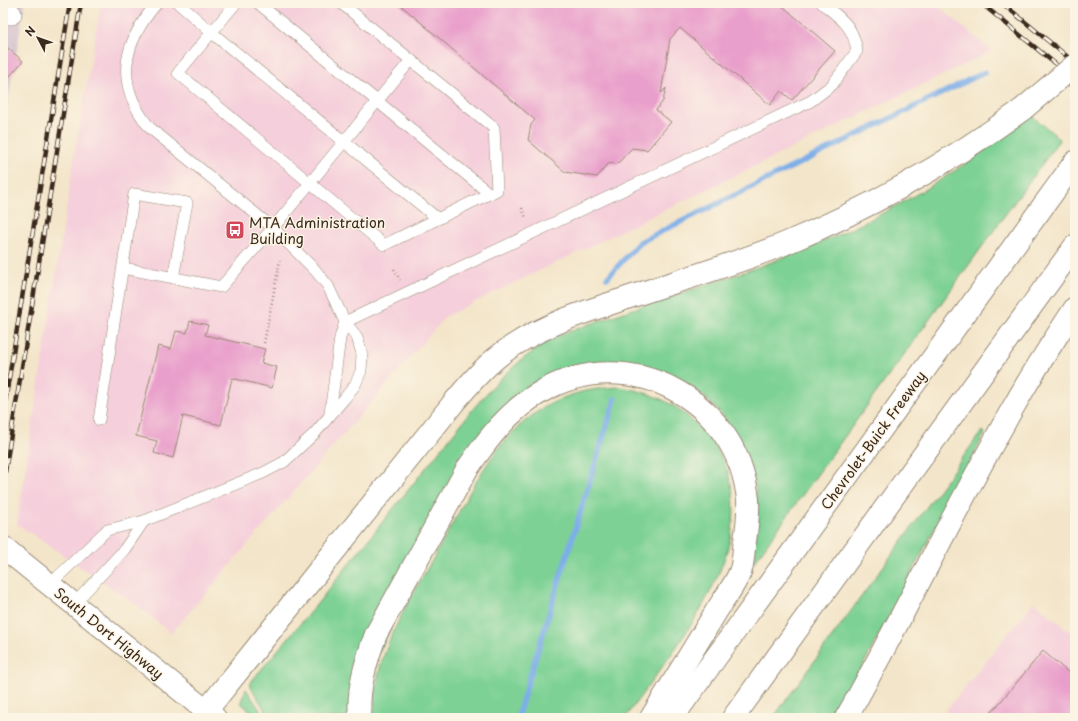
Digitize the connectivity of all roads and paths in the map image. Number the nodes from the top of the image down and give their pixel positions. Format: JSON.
{"nodes":[{"id":1,"x":157,"y":3,"type":"edge"},
{"id":2,"x":178,"y":3,"type":"edge"},
{"id":3,"x":236,"y":3,"type":"edge"},
{"id":4,"x":258,"y":3,"type":"edge"},
{"id":5,"x":341,"y":3,"type":"edge"},
{"id":6,"x":822,"y":3,"type":"edge"},
{"id":7,"x":211,"y":32,"type":"junction"},
{"id":8,"x":411,"y":60,"type":"junction"},
{"id":9,"x":1075,"y":65,"type":"edge"},
{"id":10,"x":378,"y":101,"type":"junction"},
{"id":11,"x":344,"y":142,"type":"junction"},
{"id":12,"x":1075,"y":162,"type":"edge"},
{"id":13,"x":310,"y":183,"type":"junction"},
{"id":14,"x":490,"y":194,"type":"junction"},
{"id":15,"x":522,"y":208,"type":"dead end"},
{"id":16,"x":526,"y":218,"type":"dead end"},
{"id":17,"x":438,"y":219,"type":"junction"},
{"id":18,"x":273,"y":228,"type":"junction"},
{"id":19,"x":1075,"y":246,"type":"edge"},
{"id":20,"x":280,"y":260,"type":"dead end"},
{"id":21,"x":123,"y":268,"type":"junction"},
{"id":22,"x":394,"y":269,"type":"dead end"},
{"id":23,"x":173,"y":278,"type":"junction"},
{"id":24,"x":400,"y":280,"type":"dead end"},
{"id":25,"x":1075,"y":308,"type":"edge"},
{"id":26,"x":345,"y":322,"type":"junction"},
{"id":27,"x":264,"y":343,"type":"dead end"},
{"id":28,"x":330,"y":414,"type":"junction"},
{"id":29,"x":99,"y":420,"type":"dead end"},
{"id":30,"x":144,"y":521,"type":"junction"},
{"id":31,"x":3,"y":547,"type":"edge"},
{"id":32,"x":49,"y":585,"type":"junction"},
{"id":33,"x":74,"y":604,"type":"junction"},
{"id":34,"x":211,"y":714,"type":"edge"},
{"id":35,"x":360,"y":718,"type":"edge"},
{"id":36,"x":652,"y":718,"type":"edge"},
{"id":37,"x":672,"y":718,"type":"edge"},
{"id":38,"x":733,"y":718,"type":"edge"},
{"id":39,"x":846,"y":718,"type":"edge"}],
"edges":[{"from":1,"to":18,"type":"lane"},
{"from":2,"to":7,"type":"lane"},
{"from":3,"to":7,"type":"lane"},
{"from":4,"to":10,"type":"lane"},
{"from":5,"to":8,"type":"lane"},
{"from":6,"to":26,"type":"lane"},
{"from":7,"to":11,"type":"lane"},
{"from":7,"to":13,"type":"lane"},
{"from":8,"to":10,"type":"lane"},
{"from":8,"to":14,"type":"lane"},
{"from":9,"to":34,"type":"main road","bridge":true},
{"from":10,"to":11,"type":"lane"},
{"from":10,"to":14,"type":"lane"},
{"from":11,"to":13,"type":"lane"},
{"from":11,"to":17,"type":"lane"},
{"from":12,"to":37,"type":"main road","name":"Chevrolet-Buick Freeway"},
{"from":13,"to":17,"type":"lane"},
{"from":13,"to":18,"type":"lane"},
{"from":14,"to":17,"type":"lane"},
{"from":15,"to":16,"type":"path"},
{"from":18,"to":23,"type":"lane"},
{"from":18,"to":26,"type":"lane"},
{"from":19,"to":38,"type":"main road"},
{"from":20,"to":27,"type":"path"},
{"from":21,"to":23,"type":"lane"},
{"from":21,"to":23,"type":"lane"},
{"from":21,"to":29,"type":"lane"},
{"from":22,"to":24,"type":"path"},
{"from":25,"to":39,"type":"main road"},
{"from":26,"to":28,"type":"lane"},
{"from":26,"to":28,"type":"lane"},
{"from":28,"to":30,"type":"lane"},
{"from":30,"to":32,"type":"lane"},
{"from":30,"to":33,"type":"lane"},
{"from":31,"to":32,"type":"main road","name":"South Dort Highway"},
{"from":32,"to":33,"type":"main road","name":"South Dort Highway"},
{"from":33,"to":34,"type":"main road","name":"South Dort Highway"},
{"from":35,"to":36,"type":"main road"}]}
